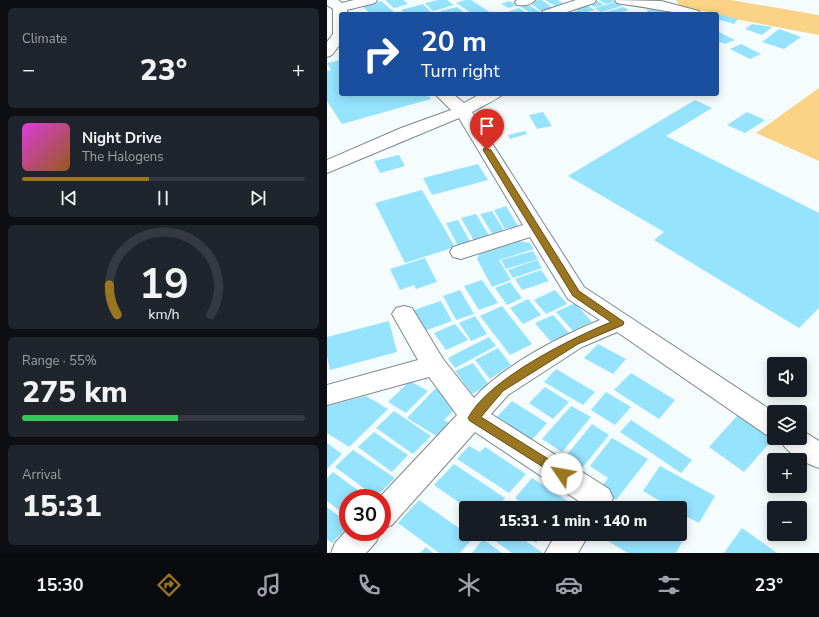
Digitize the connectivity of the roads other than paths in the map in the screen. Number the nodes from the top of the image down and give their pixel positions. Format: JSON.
{"nodes":[{"id":1,"x":371,"y":0,"type":"edge"},
{"id":2,"x":589,"y":0,"type":"edge"},
{"id":3,"x":622,"y":0,"type":"edge"},
{"id":4,"x":659,"y":0,"type":"edge"},
{"id":5,"x":335,"y":4,"type":"edge"},
{"id":6,"x":678,"y":5,"type":"dead end"},
{"id":7,"x":566,"y":12,"type":"edge"},
{"id":8,"x":687,"y":12,"type":"edge"},
{"id":9,"x":336,"y":36,"type":"edge"},
{"id":10,"x":327,"y":52,"type":"edge"},
{"id":11,"x":445,"y":96,"type":"edge"},
{"id":12,"x":490,"y":96,"type":"edge"},
{"id":13,"x":463,"y":111,"type":"junction"},
{"id":14,"x":327,"y":167,"type":"edge"},
{"id":15,"x":535,"y":228,"type":"junction"},
{"id":16,"x":461,"y":252,"type":"dead end"},
{"id":17,"x":404,"y":314,"type":"dead end"},
{"id":18,"x":619,"y":322,"type":"junction"},
{"id":19,"x":434,"y":366,"type":"junction"},
{"id":20,"x":327,"y":395,"type":"edge"},
{"id":21,"x":474,"y":418,"type":"junction"},
{"id":22,"x":767,"y":421,"type":"edge"},
{"id":23,"x":802,"y":445,"type":"edge"},
{"id":24,"x":819,"y":456,"type":"edge"},
{"id":25,"x":597,"y":501,"type":"edge"},
{"id":26,"x":391,"y":505,"type":"edge"},
{"id":27,"x":356,"y":541,"type":"edge"},
{"id":28,"x":569,"y":541,"type":"edge"},
{"id":29,"x":345,"y":553,"type":"edge"},
{"id":30,"x":560,"y":553,"type":"edge"}],
"edges":[{"from":1,"to":5,"type":"street"},
{"from":2,"to":7,"type":"street"},
{"from":3,"to":8,"type":"street"},
{"from":4,"to":6,"type":"street"},
{"from":5,"to":9,"type":"street"},
{"from":9,"to":10,"type":"street"},
{"from":11,"to":13,"type":"street"},
{"from":12,"to":13,"type":"street"},
{"from":13,"to":14,"type":"street"},
{"from":13,"to":15,"type":"street"},
{"from":15,"to":16,"type":"street"},
{"from":15,"to":18,"type":"street"},
{"from":17,"to":19,"type":"street"},
{"from":18,"to":21,"type":"street"},
{"from":18,"to":22,"type":"street"},
{"from":19,"to":20,"type":"street"},
{"from":19,"to":21,"type":"street"},
{"from":21,"to":25,"type":"street"},
{"from":21,"to":26,"type":"street"},
{"from":23,"to":24,"type":"street"},
{"from":27,"to":29,"type":"street"},
{"from":28,"to":30,"type":"street"}]}
